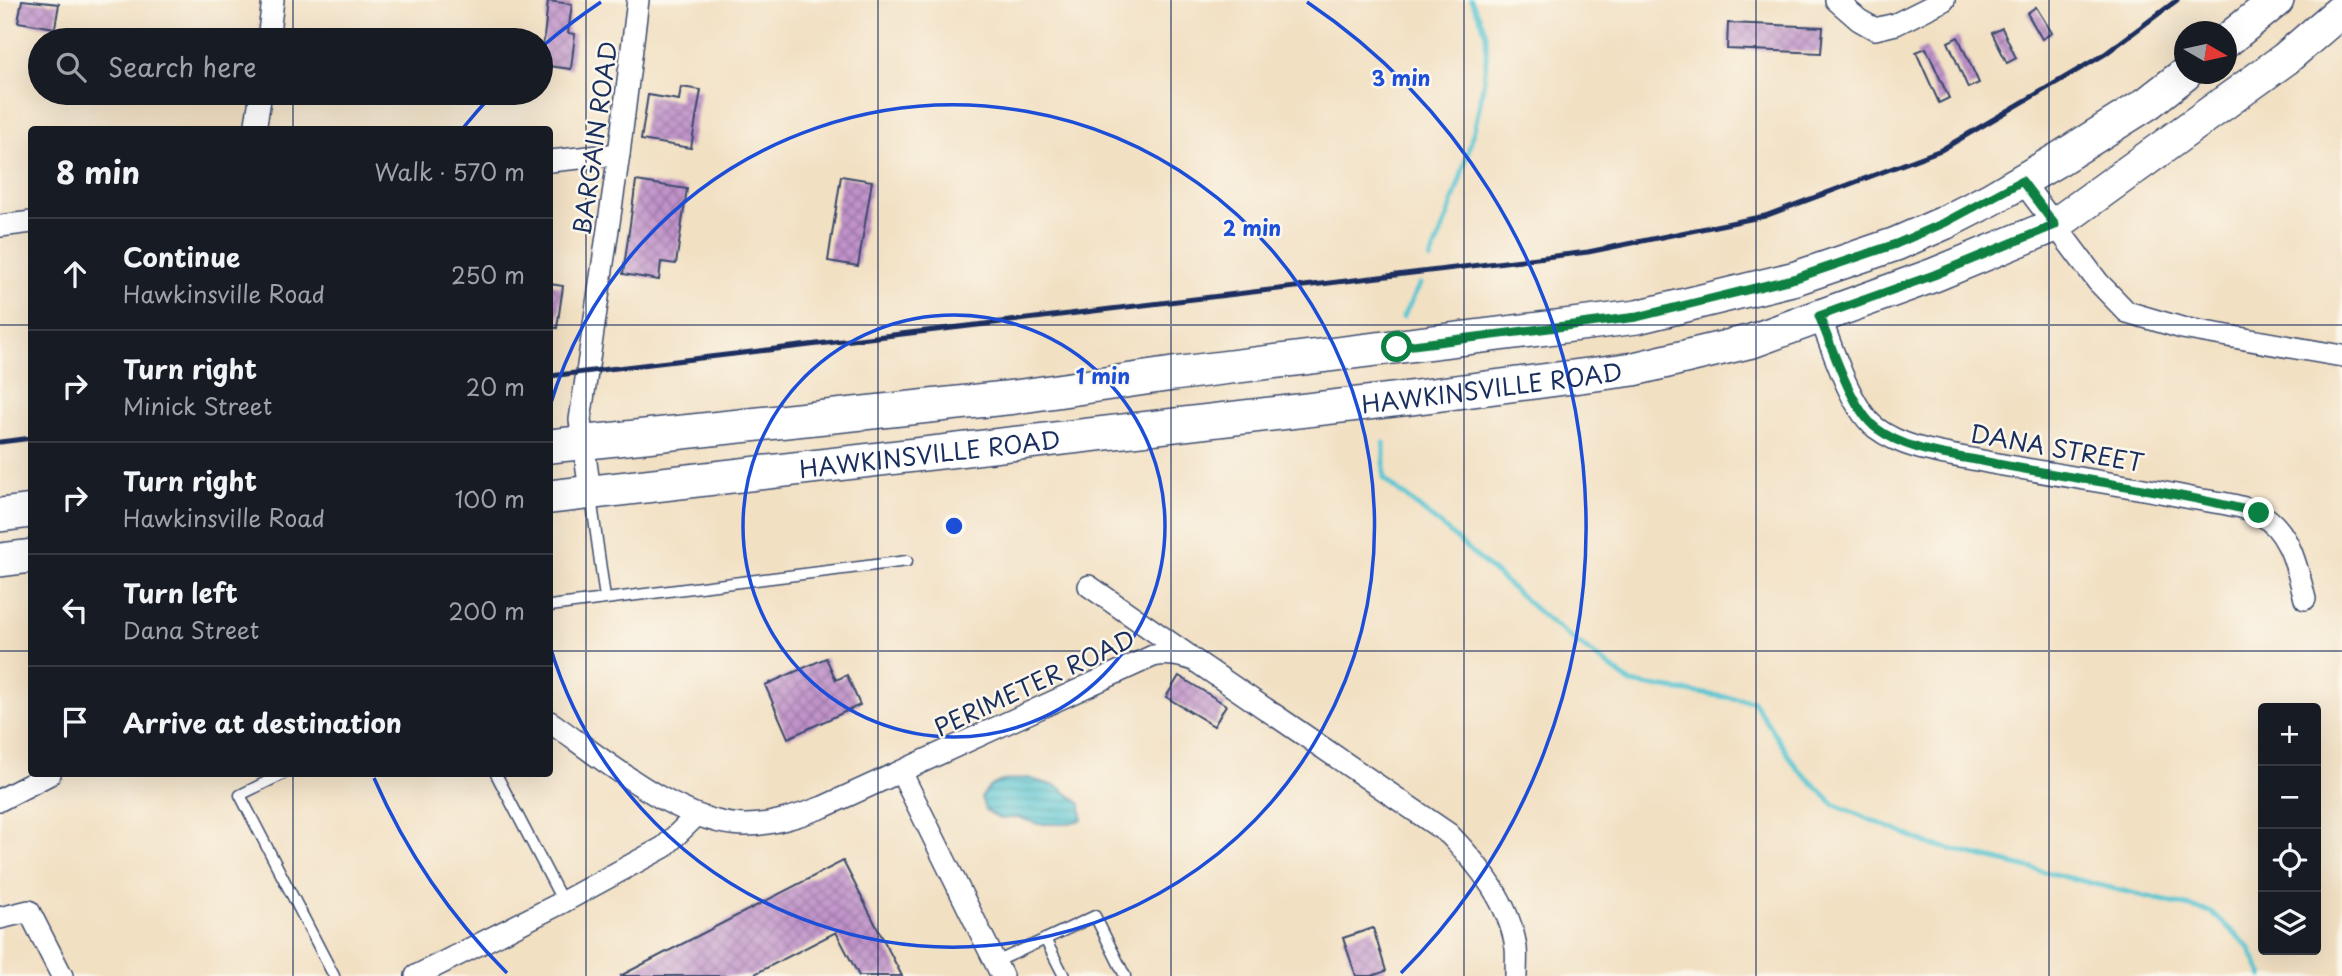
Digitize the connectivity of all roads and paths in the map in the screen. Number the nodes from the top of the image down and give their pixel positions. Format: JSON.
{"nodes":[{"id":1,"x":273,"y":0,"type":"edge"},
{"id":2,"x":638,"y":0,"type":"edge"},
{"id":3,"x":1836,"y":0,"type":"edge"},
{"id":4,"x":1944,"y":0,"type":"edge"},
{"id":5,"x":2277,"y":0,"type":"edge"},
{"id":6,"x":2342,"y":10,"type":"edge"},
{"id":7,"x":270,"y":28,"type":"edge"},
{"id":8,"x":2237,"y":33,"type":"edge"},
{"id":9,"x":2174,"y":83,"type":"edge"},
{"id":10,"x":259,"y":105,"type":"edge"},
{"id":11,"x":257,"y":126,"type":"edge"},
{"id":12,"x":620,"y":153,"type":"junction"},
{"id":13,"x":553,"y":161,"type":"edge"},
{"id":14,"x":2022,"y":181,"type":"junction"},
{"id":15,"x":28,"y":222,"type":"edge"},
{"id":16,"x":2055,"y":225,"type":"junction"},
{"id":17,"x":0,"y":226,"type":"edge"},
{"id":18,"x":1819,"y":316,"type":"junction"},
{"id":19,"x":2342,"y":356,"type":"edge"},
{"id":20,"x":583,"y":442,"type":"junction"},
{"id":21,"x":553,"y":446,"type":"edge"},
{"id":22,"x":590,"y":491,"type":"junction"},
{"id":23,"x":553,"y":497,"type":"edge"},
{"id":24,"x":28,"y":512,"type":"edge"},
{"id":25,"x":0,"y":515,"type":"edge"},
{"id":26,"x":28,"y":556,"type":"edge"},
{"id":27,"x":0,"y":560,"type":"edge"},
{"id":28,"x":907,"y":561,"type":"dead end"},
{"id":29,"x":1089,"y":586,"type":"dead end"},
{"id":30,"x":605,"y":598,"type":"junction"},
{"id":31,"x":2305,"y":599,"type":"dead end"},
{"id":32,"x":553,"y":606,"type":"edge"},
{"id":33,"x":1194,"y":660,"type":"junction"},
{"id":34,"x":553,"y":724,"type":"edge"},
{"id":35,"x":901,"y":772,"type":"junction"},
{"id":36,"x":44,"y":777,"type":"edge"},
{"id":37,"x":277,"y":777,"type":"edge"},
{"id":38,"x":498,"y":777,"type":"edge"},
{"id":39,"x":0,"y":800,"type":"edge"},
{"id":40,"x":696,"y":816,"type":"junction"},
{"id":41,"x":563,"y":902,"type":"junction"},
{"id":42,"x":0,"y":918,"type":"edge"},
{"id":43,"x":1045,"y":939,"type":"junction"},
{"id":44,"x":999,"y":969,"type":"edge"},
{"id":45,"x":62,"y":976,"type":"edge"},
{"id":46,"x":334,"y":976,"type":"edge"},
{"id":47,"x":416,"y":976,"type":"edge"},
{"id":48,"x":1064,"y":976,"type":"edge"},
{"id":49,"x":1125,"y":976,"type":"edge"},
{"id":50,"x":1516,"y":976,"type":"edge"}],
"edges":[{"from":1,"to":7,"type":"street"},
{"from":2,"to":12,"type":"street","name":"BARGAIN ROAD"},
{"from":3,"to":4,"type":"street"},
{"from":5,"to":8,"type":"main road"},
{"from":6,"to":16,"type":"main road","name":"HAWKINSVILLE ROAD"},
{"from":9,"to":14,"type":"main road","name":"HAWKINSVILLE ROAD"},
{"from":10,"to":11,"type":"street"},
{"from":12,"to":13,"type":"street"},
{"from":12,"to":20,"type":"street","name":"BARGAIN ROAD"},
{"from":14,"to":16,"type":"street"},
{"from":14,"to":20,"type":"main road","name":"HAWKINSVILLE ROAD"},
{"from":15,"to":17,"type":"street"},
{"from":16,"to":18,"type":"main road","name":"HAWKINSVILLE ROAD"},
{"from":16,"to":19,"type":"street"},
{"from":18,"to":22,"type":"main road","name":"HAWKINSVILLE ROAD"},
{"from":18,"to":31,"type":"street","name":"DANA STREET"},
{"from":20,"to":21,"type":"main road","name":"HAWKINSVILLE ROAD"},
{"from":20,"to":22,"type":"street","name":"BARGAIN ROAD"},
{"from":22,"to":23,"type":"main road","name":"HAWKINSVILLE ROAD"},
{"from":22,"to":30,"type":"lane"},
{"from":24,"to":25,"type":"main road"},
{"from":26,"to":27,"type":"main road"},
{"from":28,"to":30,"type":"lane"},
{"from":29,"to":33,"type":"street"},
{"from":30,"to":32,"type":"lane"},
{"from":33,"to":35,"type":"street","name":"PERIMETER ROAD"},
{"from":33,"to":50,"type":"street","name":"PERIMETER ROAD"},
{"from":34,"to":40,"type":"street","name":"PERIMETER ROAD"},
{"from":35,"to":40,"type":"street","name":"PERIMETER ROAD"},
{"from":35,"to":44,"type":"street"},
{"from":36,"to":39,"type":"street"},
{"from":37,"to":46,"type":"lane"},
{"from":38,"to":41,"type":"lane"},
{"from":40,"to":41,"type":"street"},
{"from":41,"to":47,"type":"street"},
{"from":42,"to":45,"type":"street"},
{"from":43,"to":44,"type":"lane"},
{"from":43,"to":48,"type":"lane"},
{"from":43,"to":49,"type":"lane"}]}
